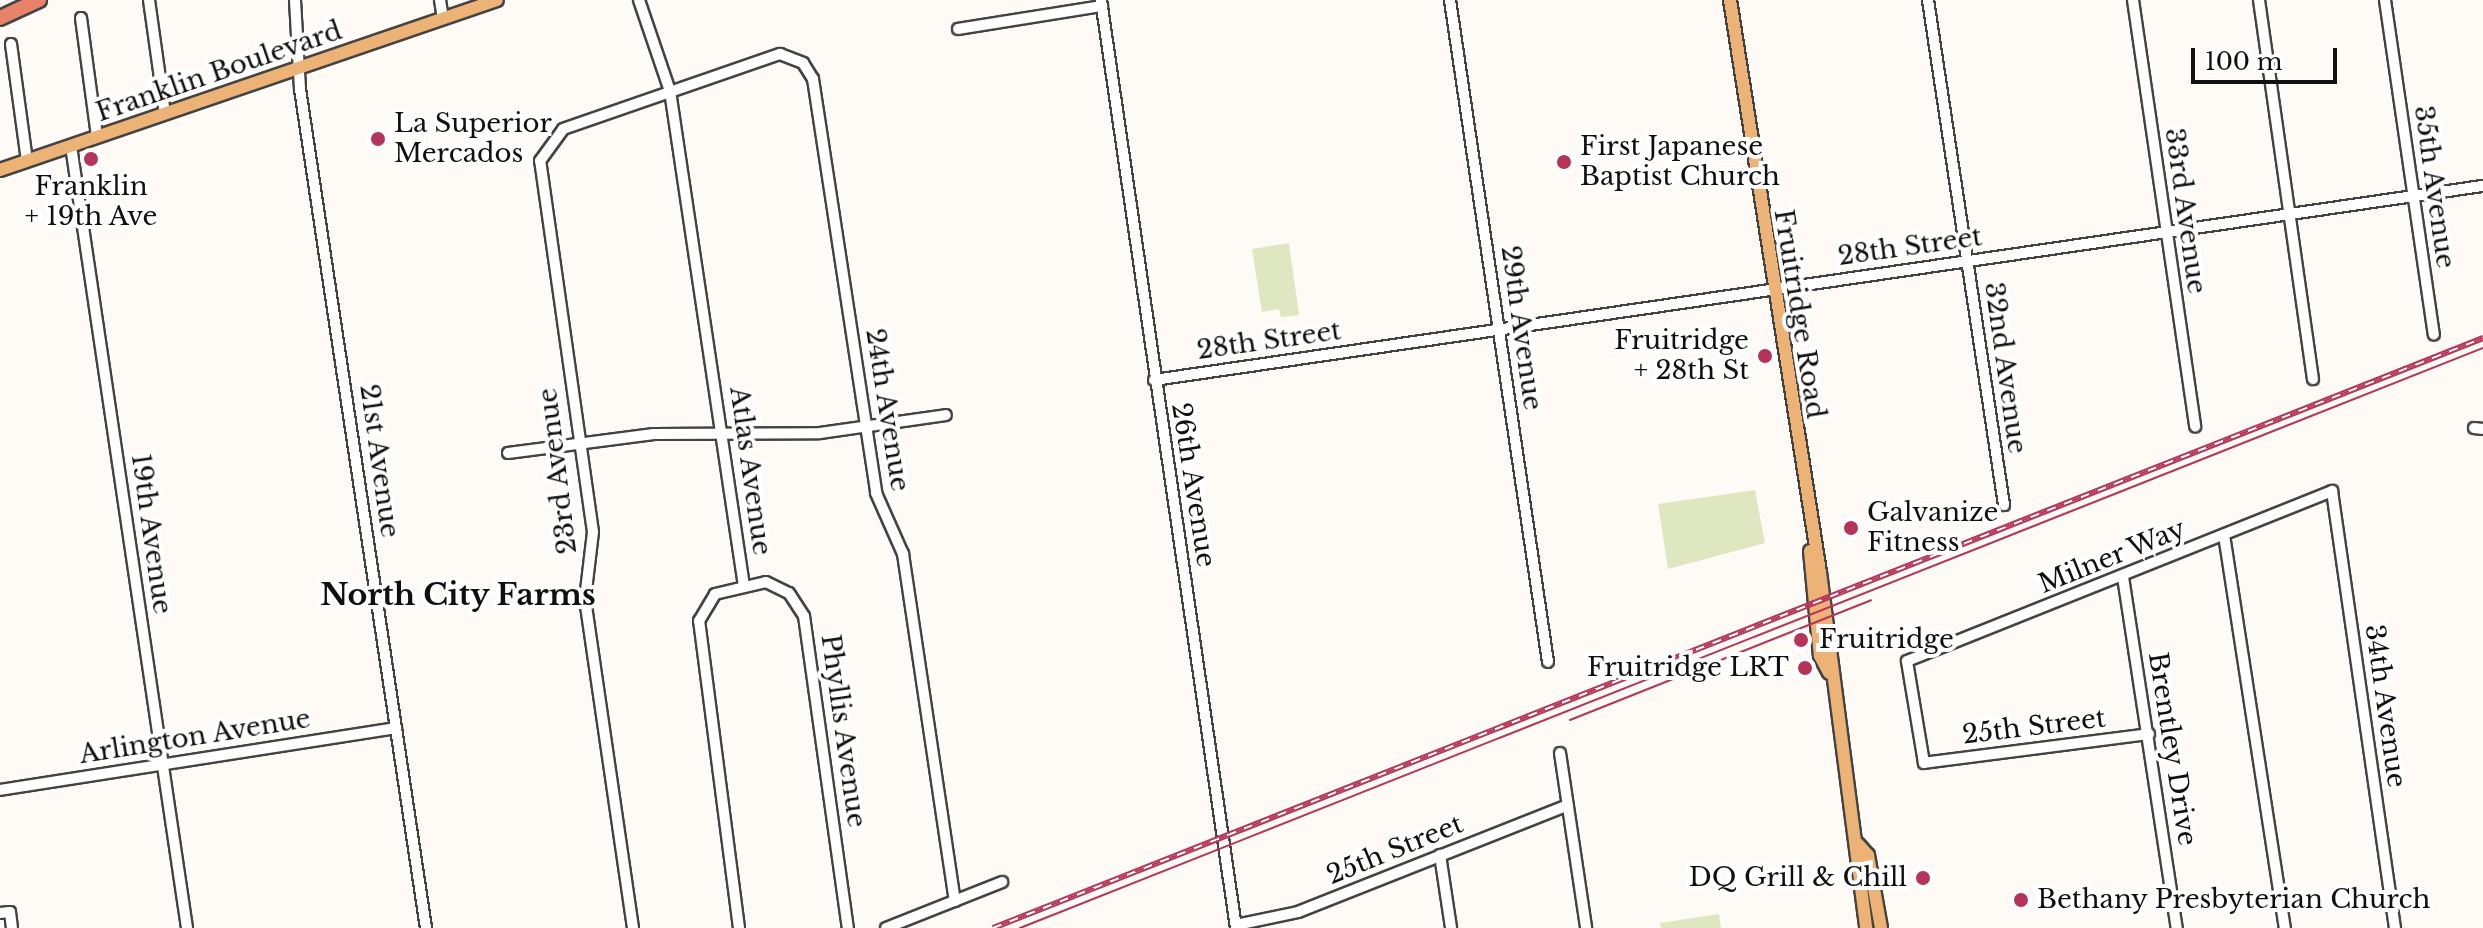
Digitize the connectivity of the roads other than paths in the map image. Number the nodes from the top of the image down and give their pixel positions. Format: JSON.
{"nodes":[{"id":1,"x":39,"y":0,"type":"edge"},
{"id":2,"x":149,"y":0,"type":"edge"},
{"id":3,"x":295,"y":0,"type":"edge"},
{"id":4,"x":440,"y":0,"type":"edge"},
{"id":5,"x":497,"y":0,"type":"edge"},
{"id":6,"x":639,"y":0,"type":"edge"},
{"id":7,"x":1450,"y":0,"type":"edge"},
{"id":8,"x":1730,"y":0,"type":"edge"},
{"id":9,"x":1928,"y":0,"type":"edge"},
{"id":10,"x":2133,"y":0,"type":"edge"},
{"id":11,"x":2259,"y":0,"type":"edge"},
{"id":12,"x":2385,"y":0,"type":"edge"},
{"id":13,"x":1101,"y":3,"type":"edge"},
{"id":14,"x":0,"y":18,"type":"edge"},
{"id":15,"x":81,"y":18,"type":"dead end"},
{"id":16,"x":443,"y":19,"type":"junction"},
{"id":17,"x":958,"y":29,"type":"dead end"},
{"id":18,"x":11,"y":44,"type":"dead end"},
{"id":19,"x":300,"y":69,"type":"junction"},
{"id":20,"x":670,"y":91,"type":"junction"},
{"id":21,"x":165,"y":114,"type":"junction"},
{"id":22,"x":97,"y":137,"type":"junction"},
{"id":23,"x":71,"y":146,"type":"junction"},
{"id":24,"x":27,"y":161,"type":"junction"},
{"id":25,"x":0,"y":170,"type":"edge"},
{"id":26,"x":2483,"y":186,"type":"edge"},
{"id":27,"x":2413,"y":196,"type":"junction"},
{"id":28,"x":2290,"y":214,"type":"junction"},
{"id":29,"x":2166,"y":232,"type":"junction"},
{"id":30,"x":1967,"y":261,"type":"junction"},
{"id":31,"x":1773,"y":289,"type":"junction"},
{"id":32,"x":1499,"y":329,"type":"junction"},
{"id":33,"x":2434,"y":334,"type":"dead end"},
{"id":34,"x":2313,"y":379,"type":"dead end"},
{"id":35,"x":1154,"y":380,"type":"junction"},
{"id":36,"x":946,"y":415,"type":"dead end"},
{"id":37,"x":866,"y":427,"type":"junction"},
{"id":38,"x":2195,"y":427,"type":"dead end"},
{"id":39,"x":722,"y":434,"type":"junction"},
{"id":40,"x":580,"y":442,"type":"junction"},
{"id":41,"x":508,"y":453,"type":"dead end"},
{"id":42,"x":2332,"y":491,"type":"joint"},
{"id":43,"x":2004,"y":505,"type":"dead end"},
{"id":44,"x":2224,"y":535,"type":"junction"},
{"id":45,"x":2123,"y":577,"type":"junction"},
{"id":46,"x":744,"y":584,"type":"junction"},
{"id":47,"x":1548,"y":662,"type":"dead end"},
{"id":48,"x":396,"y":728,"type":"junction"},
{"id":49,"x":2149,"y":734,"type":"junction"},
{"id":50,"x":1560,"y":753,"type":"dead end"},
{"id":51,"x":1924,"y":763,"type":"joint"},
{"id":52,"x":162,"y":764,"type":"junction"},
{"id":53,"x":0,"y":790,"type":"edge"},
{"id":54,"x":1568,"y":805,"type":"junction"},
{"id":55,"x":1858,"y":844,"type":"junction"},
{"id":56,"x":1440,"y":855,"type":"junction"},
{"id":57,"x":1002,"y":882,"type":"dead end"},
{"id":58,"x":955,"y":901,"type":"junction"},
{"id":59,"x":5,"y":912,"type":"edge"},
{"id":60,"x":1236,"y":926,"type":"edge"},
{"id":61,"x":12,"y":928,"type":"edge"},
{"id":62,"x":187,"y":928,"type":"edge"},
{"id":63,"x":426,"y":928,"type":"edge"},
{"id":64,"x":633,"y":928,"type":"edge"},
{"id":65,"x":739,"y":928,"type":"edge"},
{"id":66,"x":848,"y":928,"type":"edge"},
{"id":67,"x":886,"y":928,"type":"edge"},
{"id":68,"x":1451,"y":928,"type":"edge"},
{"id":69,"x":1586,"y":928,"type":"edge"},
{"id":70,"x":1866,"y":928,"type":"edge"},
{"id":71,"x":1881,"y":928,"type":"edge"},
{"id":72,"x":2177,"y":928,"type":"edge"},
{"id":73,"x":2285,"y":928,"type":"edge"},
{"id":74,"x":2395,"y":928,"type":"edge"}],
"edges":[{"from":1,"to":14,"type":"highway"},
{"from":2,"to":21,"type":"street"},
{"from":3,"to":19,"type":"street","name":"21st Avenue"},
{"from":4,"to":16,"type":"street"},
{"from":5,"to":16,"type":"main road","name":"Franklin Boulevard"},
{"from":6,"to":20,"type":"street","name":"Atlas Avenue"},
{"from":7,"to":32,"type":"street","name":"29th Avenue"},
{"from":8,"to":31,"type":"main road","name":"Fruitridge Road"},
{"from":9,"to":30,"type":"street","name":"32nd Avenue"},
{"from":10,"to":29,"type":"street","name":"33rd Avenue"},
{"from":11,"to":28,"type":"street"},
{"from":12,"to":27,"type":"street","name":"35th Avenue"},
{"from":13,"to":17,"type":"street"},
{"from":13,"to":35,"type":"street","name":"26th Avenue"},
{"from":15,"to":22,"type":"street"},
{"from":16,"to":19,"type":"main road","name":"Franklin Boulevard"},
{"from":18,"to":24,"type":"street"},
{"from":19,"to":21,"type":"main road","name":"Franklin Boulevard"},
{"from":19,"to":48,"type":"street","name":"21st Avenue"},
{"from":20,"to":37,"type":"street","name":"24th Avenue"},
{"from":20,"to":39,"type":"street","name":"Atlas Avenue"},
{"from":20,"to":40,"type":"street","name":"23rd Avenue"},
{"from":21,"to":22,"type":"main road","name":"Franklin Boulevard"},
{"from":22,"to":23,"type":"main road","name":"Franklin Boulevard"},
{"from":23,"to":24,"type":"main road","name":"Franklin Boulevard"},
{"from":23,"to":52,"type":"street","name":"19th Avenue"},
{"from":24,"to":25,"type":"main road","name":"Franklin Boulevard"},
{"from":26,"to":27,"type":"street","name":"28th Street"},
{"from":27,"to":28,"type":"street","name":"28th Street"},
{"from":27,"to":33,"type":"street","name":"35th Avenue"},
{"from":28,"to":29,"type":"street","name":"28th Street"},
{"from":28,"to":34,"type":"street"},
{"from":29,"to":30,"type":"street","name":"28th Street"},
{"from":29,"to":38,"type":"street","name":"33rd Avenue"},
{"from":30,"to":31,"type":"street","name":"28th Street"},
{"from":30,"to":43,"type":"street","name":"32nd Avenue"},
{"from":31,"to":32,"type":"street","name":"28th Street"},
{"from":31,"to":55,"type":"main road","name":"Fruitridge Road"},
{"from":32,"to":35,"type":"street","name":"28th Street"},
{"from":32,"to":47,"type":"street","name":"29th Avenue"},
{"from":35,"to":60,"type":"street","name":"26th Avenue"},
{"from":36,"to":37,"type":"street"},
{"from":37,"to":39,"type":"street"},
{"from":37,"to":58,"type":"street","name":"24th Avenue"},
{"from":39,"to":40,"type":"street"},
{"from":39,"to":46,"type":"street","name":"Atlas Avenue"},
{"from":40,"to":41,"type":"street"},
{"from":40,"to":64,"type":"street","name":"23rd Avenue"},
{"from":42,"to":44,"type":"street","name":"Milner Way"},
{"from":42,"to":74,"type":"street","name":"34th Avenue"},
{"from":44,"to":45,"type":"street","name":"Milner Way"},
{"from":44,"to":73,"type":"street"},
{"from":45,"to":49,"type":"street","name":"Brentley Drive"},
{"from":45,"to":51,"type":"street","name":"Milner Way"},
{"from":46,"to":65,"type":"street","name":"Atlas Avenue"},
{"from":46,"to":66,"type":"street","name":"Phyllis Avenue"},
{"from":48,"to":52,"type":"street","name":"Arlington Avenue"},
{"from":48,"to":63,"type":"street","name":"21st Avenue"},
{"from":49,"to":51,"type":"street","name":"25th Street"},
{"from":49,"to":72,"type":"street","name":"Brentley Drive"},
{"from":50,"to":54,"type":"street"},
{"from":52,"to":53,"type":"street","name":"Arlington Avenue"},
{"from":52,"to":62,"type":"street","name":"19th Avenue"},
{"from":54,"to":56,"type":"street","name":"25th Street"},
{"from":54,"to":69,"type":"street"},
{"from":55,"to":70,"type":"main road","name":"Fruitridge Road"},
{"from":55,"to":71,"type":"main road","name":"Fruitridge Road"},
{"from":56,"to":60,"type":"street","name":"25th Street"},
{"from":56,"to":68,"type":"street"},
{"from":57,"to":58,"type":"street"},
{"from":58,"to":67,"type":"street"},
{"from":59,"to":61,"type":"street"}]}
